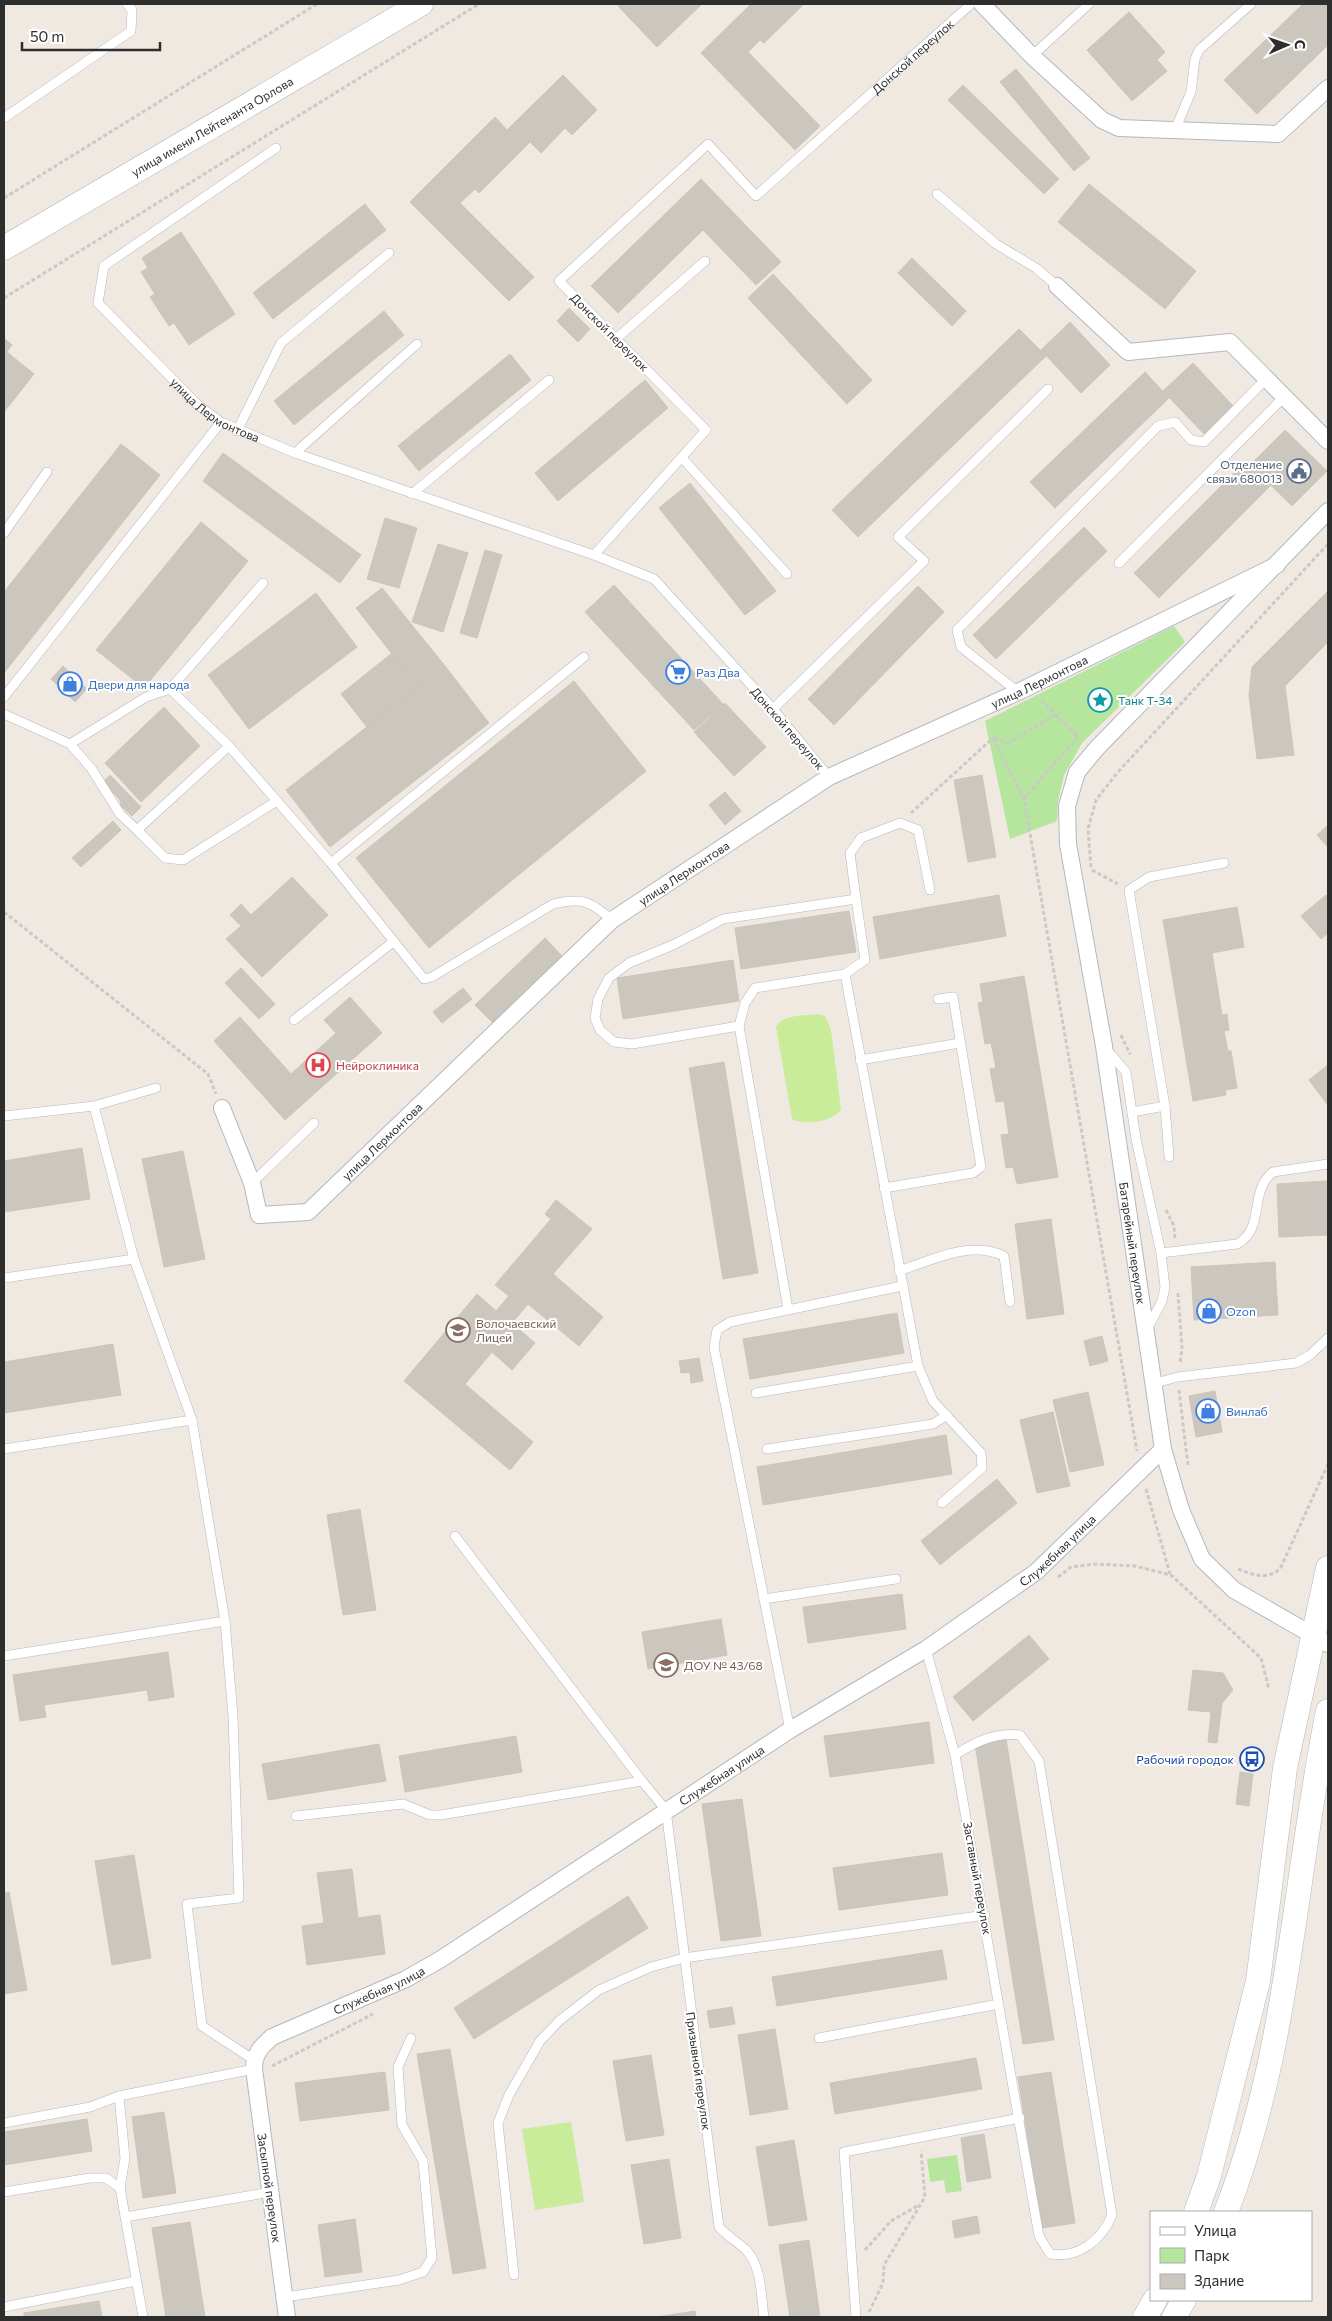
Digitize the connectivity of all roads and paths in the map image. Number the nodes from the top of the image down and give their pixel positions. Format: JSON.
{"nodes":[{"id":1,"x":127,"y":4,"type":"edge"},
{"id":2,"x":317,"y":4,"type":"edge"},
{"id":3,"x":421,"y":4,"type":"edge"},
{"id":4,"x":479,"y":4,"type":"edge"},
{"id":5,"x":972,"y":4,"type":"edge"},
{"id":6,"x":982,"y":4,"type":"edge"},
{"id":7,"x":1089,"y":4,"type":"edge"},
{"id":8,"x":1250,"y":4,"type":"edge"},
{"id":9,"x":1032,"y":56,"type":"junction"},
{"id":10,"x":1328,"y":88,"type":"edge"},
{"id":11,"x":4,"y":118,"type":"edge"},
{"id":12,"x":1175,"y":130,"type":"junction"},
{"id":13,"x":276,"y":148,"type":"dead end"},
{"id":14,"x":936,"y":194,"type":"dead end"},
{"id":15,"x":4,"y":198,"type":"edge"},
{"id":16,"x":4,"y":248,"type":"edge"},
{"id":17,"x":389,"y":253,"type":"dead end"},
{"id":18,"x":705,"y":261,"type":"dead end"},
{"id":19,"x":1057,"y":286,"type":"joint"},
{"id":20,"x":4,"y":298,"type":"edge"},
{"id":21,"x":617,"y":338,"type":"junction"},
{"id":22,"x":418,"y":344,"type":"dead end"},
{"id":23,"x":1266,"y":379,"type":"junction"},
{"id":24,"x":549,"y":380,"type":"dead end"},
{"id":25,"x":1048,"y":389,"type":"dead end"},
{"id":26,"x":1284,"y":396,"type":"junction"},
{"id":27,"x":220,"y":422,"type":"junction"},
{"id":28,"x":237,"y":431,"type":"junction"},
{"id":29,"x":1328,"y":441,"type":"edge"},
{"id":30,"x":295,"y":453,"type":"junction"},
{"id":31,"x":683,"y":459,"type":"junction"},
{"id":32,"x":47,"y":472,"type":"dead end"},
{"id":33,"x":412,"y":494,"type":"junction"},
{"id":34,"x":1328,"y":511,"type":"edge"},
{"id":35,"x":4,"y":532,"type":"edge"},
{"id":36,"x":1328,"y":544,"type":"edge"},
{"id":37,"x":594,"y":555,"type":"junction"},
{"id":38,"x":1119,"y":563,"type":"dead end"},
{"id":39,"x":1277,"y":565,"type":"junction"},
{"id":40,"x":787,"y":574,"type":"dead end"},
{"id":41,"x":263,"y":583,"type":"dead end"},
{"id":42,"x":584,"y":657,"type":"dead end"},
{"id":43,"x":170,"y":689,"type":"junction"},
{"id":44,"x":1025,"y":689,"type":"junction"},
{"id":45,"x":4,"y":698,"type":"edge"},
{"id":46,"x":773,"y":709,"type":"junction"},
{"id":47,"x":4,"y":714,"type":"edge"},
{"id":48,"x":1056,"y":715,"type":"junction"},
{"id":49,"x":993,"y":738,"type":"junction"},
{"id":50,"x":70,"y":744,"type":"junction"},
{"id":51,"x":229,"y":746,"type":"junction"},
{"id":52,"x":1077,"y":772,"type":"joint"},
{"id":53,"x":829,"y":776,"type":"junction"},
{"id":54,"x":1024,"y":799,"type":"junction"},
{"id":55,"x":277,"y":800,"type":"junction"},
{"id":56,"x":900,"y":823,"type":"junction"},
{"id":57,"x":137,"y":830,"type":"junction"},
{"id":58,"x":331,"y":863,"type":"junction"},
{"id":59,"x":1224,"y":863,"type":"dead end"},
{"id":60,"x":1092,"y":870,"type":"junction"},
{"id":61,"x":1092,"y":878,"type":"dead end"},
{"id":62,"x":930,"y":890,"type":"dead end"},
{"id":63,"x":1129,"y":890,"type":"junction"},
{"id":64,"x":856,"y":899,"type":"junction"},
{"id":65,"x":4,"y":912,"type":"edge"},
{"id":66,"x":612,"y":920,"type":"junction"},
{"id":67,"x":393,"y":942,"type":"junction"},
{"id":68,"x":845,"y":974,"type":"junction"},
{"id":69,"x":938,"y":999,"type":"dead end"},
{"id":70,"x":294,"y":1020,"type":"dead end"},
{"id":71,"x":739,"y":1026,"type":"junction"},
{"id":72,"x":960,"y":1042,"type":"junction"},
{"id":73,"x":1104,"y":1046,"type":"junction"},
{"id":74,"x":860,"y":1060,"type":"junction"},
{"id":75,"x":156,"y":1088,"type":"dead end"},
{"id":76,"x":94,"y":1106,"type":"junction"},
{"id":77,"x":1165,"y":1106,"type":"junction"},
{"id":78,"x":222,"y":1108,"type":"joint"},
{"id":79,"x":1132,"y":1112,"type":"junction"},
{"id":80,"x":4,"y":1116,"type":"edge"},
{"id":81,"x":314,"y":1123,"type":"dead end"},
{"id":82,"x":1169,"y":1157,"type":"dead end"},
{"id":83,"x":1328,"y":1164,"type":"edge"},
{"id":84,"x":252,"y":1183,"type":"junction"},
{"id":85,"x":884,"y":1188,"type":"junction"},
{"id":86,"x":1161,"y":1253,"type":"junction"},
{"id":87,"x":134,"y":1259,"type":"junction"},
{"id":88,"x":899,"y":1271,"type":"junction"},
{"id":89,"x":4,"y":1278,"type":"edge"},
{"id":90,"x":902,"y":1286,"type":"junction"},
{"id":91,"x":1010,"y":1302,"type":"dead end"},
{"id":92,"x":788,"y":1309,"type":"junction"},
{"id":93,"x":1147,"y":1329,"type":"junction"},
{"id":94,"x":1328,"y":1338,"type":"edge"},
{"id":95,"x":918,"y":1366,"type":"junction"},
{"id":96,"x":1178,"y":1377,"type":"junction"},
{"id":97,"x":1155,"y":1382,"type":"junction"},
{"id":98,"x":756,"y":1393,"type":"dead end"},
{"id":99,"x":947,"y":1415,"type":"junction"},
{"id":100,"x":192,"y":1420,"type":"junction"},
{"id":101,"x":4,"y":1449,"type":"edge"},
{"id":102,"x":767,"y":1449,"type":"dead end"},
{"id":103,"x":1163,"y":1449,"type":"junction"},
{"id":104,"x":1328,"y":1464,"type":"edge"},
{"id":105,"x":1140,"y":1471,"type":"junction"},
{"id":106,"x":1189,"y":1473,"type":"dead end"},
{"id":107,"x":942,"y":1503,"type":"dead end"},
{"id":108,"x":455,"y":1536,"type":"dead end"},
{"id":109,"x":1237,"y":1568,"type":"dead end"},
{"id":110,"x":1328,"y":1568,"type":"edge"},
{"id":111,"x":1171,"y":1575,"type":"junction"},
{"id":112,"x":1056,"y":1578,"type":"dead end"},
{"id":113,"x":896,"y":1579,"type":"dead end"},
{"id":114,"x":764,"y":1599,"type":"junction"},
{"id":115,"x":225,"y":1621,"type":"junction"},
{"id":116,"x":1320,"y":1640,"type":"edge"},
{"id":117,"x":926,"y":1649,"type":"junction"},
{"id":118,"x":4,"y":1656,"type":"edge"},
{"id":119,"x":1268,"y":1689,"type":"dead end"},
{"id":120,"x":1328,"y":1711,"type":"edge"},
{"id":121,"x":790,"y":1730,"type":"junction"},
{"id":122,"x":955,"y":1755,"type":"junction"},
{"id":123,"x":642,"y":1782,"type":"junction"},
{"id":124,"x":666,"y":1810,"type":"junction"},
{"id":125,"x":296,"y":1816,"type":"dead end"},
{"id":126,"x":985,"y":1915,"type":"junction"},
{"id":127,"x":684,"y":1958,"type":"junction"},
{"id":128,"x":999,"y":2004,"type":"junction"},
{"id":129,"x":375,"y":2012,"type":"dead end"},
{"id":130,"x":411,"y":2038,"type":"dead end"},
{"id":131,"x":819,"y":2038,"type":"dead end"},
{"id":132,"x":254,"y":2068,"type":"junction"},
{"id":133,"x":119,"y":2096,"type":"junction"},
{"id":134,"x":1020,"y":2114,"type":"junction"},
{"id":135,"x":4,"y":2123,"type":"edge"},
{"id":136,"x":920,"y":2137,"type":"junction"},
{"id":137,"x":120,"y":2188,"type":"junction"},
{"id":138,"x":4,"y":2192,"type":"edge"},
{"id":139,"x":271,"y":2192,"type":"junction"},
{"id":140,"x":921,"y":2204,"type":"junction"},
{"id":141,"x":1196,"y":2211,"type":"edge"},
{"id":142,"x":1226,"y":2211,"type":"edge"},
{"id":143,"x":125,"y":2217,"type":"junction"},
{"id":144,"x":852,"y":2263,"type":"junction"},
{"id":145,"x":514,"y":2275,"type":"dead end"},
{"id":146,"x":136,"y":2281,"type":"junction"},
{"id":147,"x":285,"y":2297,"type":"junction"},
{"id":148,"x":1154,"y":2301,"type":"edge"},
{"id":149,"x":1183,"y":2301,"type":"edge"},
{"id":150,"x":4,"y":2307,"type":"edge"},
{"id":151,"x":142,"y":2317,"type":"edge"},
{"id":152,"x":287,"y":2317,"type":"edge"},
{"id":153,"x":764,"y":2317,"type":"edge"},
{"id":154,"x":856,"y":2317,"type":"edge"},
{"id":155,"x":867,"y":2317,"type":"edge"},
{"id":156,"x":1145,"y":2317,"type":"edge"},
{"id":157,"x":1174,"y":2317,"type":"edge"}],
"edges":[{"from":1,"to":11,"type":"lane"},
{"from":2,"to":15,"type":"path"},
{"from":3,"to":16,"type":"main road","name":"улица имени Лейтенанта Орлова"},
{"from":4,"to":20,"type":"path"},
{"from":5,"to":21,"type":"lane","name":"Донской переулок"},
{"from":6,"to":9,"type":"street"},
{"from":7,"to":9,"type":"lane"},
{"from":8,"to":12,"type":"lane"},
{"from":9,"to":12,"type":"street"},
{"from":10,"to":12,"type":"street"},
{"from":13,"to":27,"type":"lane","name":"улица Лермонтова"},
{"from":14,"to":19,"type":"lane"},
{"from":17,"to":28,"type":"lane"},
{"from":18,"to":21,"type":"lane"},
{"from":19,"to":23,"type":"street"},
{"from":21,"to":31,"type":"lane","name":"Донской переулок"},
{"from":22,"to":30,"type":"lane"},
{"from":23,"to":26,"type":"street"},
{"from":23,"to":44,"type":"lane"},
{"from":24,"to":33,"type":"lane"},
{"from":25,"to":46,"type":"lane"},
{"from":26,"to":29,"type":"street"},
{"from":26,"to":38,"type":"lane"},
{"from":27,"to":28,"type":"lane","name":"улица Лермонтова"},
{"from":27,"to":45,"type":"lane"},
{"from":28,"to":30,"type":"lane","name":"улица Лермонтова"},
{"from":30,"to":33,"type":"lane","name":"улица Лермонтова"},
{"from":31,"to":37,"type":"lane","name":"Донской переулок"},
{"from":31,"to":40,"type":"lane"},
{"from":32,"to":35,"type":"lane"},
{"from":33,"to":37,"type":"lane","name":"улица Лермонтова"},
{"from":34,"to":39,"type":"street","name":"улица Лермонтова"},
{"from":36,"to":60,"type":"path"},
{"from":37,"to":46,"type":"lane","name":"Донской переулок"},
{"from":39,"to":44,"type":"street","name":"улица Лермонтова"},
{"from":39,"to":52,"type":"street","name":"улица Лермонтова"},
{"from":41,"to":43,"type":"lane"},
{"from":42,"to":58,"type":"lane"},
{"from":43,"to":50,"type":"lane"},
{"from":43,"to":51,"type":"lane"},
{"from":44,"to":48,"type":"path"},
{"from":44,"to":53,"type":"street","name":"улица Лермонтова"},
{"from":46,"to":53,"type":"lane","name":"Донской переулок"},
{"from":47,"to":50,"type":"lane"},
{"from":48,"to":49,"type":"path"},
{"from":48,"to":54,"type":"path"},
{"from":49,"to":54,"type":"path"},
{"from":49,"to":56,"type":"path"},
{"from":50,"to":57,"type":"lane"},
{"from":51,"to":55,"type":"lane"},
{"from":51,"to":57,"type":"lane"},
{"from":52,"to":73,"type":"street","name":"Батарейный переулок"},
{"from":53,"to":66,"type":"street","name":"улица Лермонтова"},
{"from":54,"to":105,"type":"path"},
{"from":55,"to":57,"type":"lane"},
{"from":55,"to":58,"type":"lane"},
{"from":56,"to":62,"type":"lane"},
{"from":56,"to":64,"type":"lane"},
{"from":58,"to":67,"type":"lane"},
{"from":59,"to":63,"type":"lane"},
{"from":60,"to":61,"type":"path"},
{"from":60,"to":63,"type":"path"},
{"from":63,"to":77,"type":"lane"},
{"from":64,"to":68,"type":"lane"},
{"from":64,"to":71,"type":"lane"},
{"from":65,"to":78,"type":"path"},
{"from":66,"to":67,"type":"lane"},
{"from":66,"to":84,"type":"street","name":"улица Лермонтова"},
{"from":67,"to":70,"type":"lane"},
{"from":68,"to":71,"type":"lane"},
{"from":68,"to":74,"type":"lane"},
{"from":69,"to":72,"type":"lane"},
{"from":71,"to":92,"type":"lane"},
{"from":72,"to":74,"type":"lane"},
{"from":72,"to":85,"type":"lane"},
{"from":73,"to":79,"type":"lane"},
{"from":73,"to":93,"type":"street","name":"Батарейный переулок"},
{"from":74,"to":85,"type":"lane"},
{"from":75,"to":76,"type":"lane"},
{"from":76,"to":80,"type":"lane"},
{"from":76,"to":87,"type":"lane"},
{"from":77,"to":79,"type":"lane"},
{"from":77,"to":82,"type":"lane"},
{"from":78,"to":84,"type":"street","name":"улица Лермонтова"},
{"from":79,"to":86,"type":"lane"},
{"from":81,"to":84,"type":"lane"},
{"from":83,"to":86,"type":"lane"},
{"from":85,"to":88,"type":"lane"},
{"from":86,"to":93,"type":"lane"},
{"from":87,"to":89,"type":"lane"},
{"from":87,"to":100,"type":"lane"},
{"from":88,"to":90,"type":"lane"},
{"from":88,"to":91,"type":"lane"},
{"from":90,"to":92,"type":"lane"},
{"from":90,"to":95,"type":"lane"},
{"from":92,"to":114,"type":"lane"},
{"from":93,"to":97,"type":"street","name":"Батарейный переулок"},
{"from":94,"to":96,"type":"lane"},
{"from":95,"to":98,"type":"lane"},
{"from":95,"to":99,"type":"lane"},
{"from":96,"to":97,"type":"lane"},
{"from":96,"to":106,"type":"path"},
{"from":97,"to":103,"type":"street","name":"Батарейный переулок"},
{"from":99,"to":102,"type":"lane"},
{"from":99,"to":107,"type":"lane"},
{"from":100,"to":101,"type":"lane"},
{"from":100,"to":115,"type":"lane"},
{"from":103,"to":105,"type":"street","name":"Служебная улица"},
{"from":103,"to":116,"type":"street","name":"Батарейный переулок"},
{"from":104,"to":109,"type":"path"},
{"from":105,"to":111,"type":"path"},
{"from":105,"to":117,"type":"street","name":"Служебная улица"},
{"from":108,"to":123,"type":"lane"},
{"from":110,"to":116,"type":"main road"},
{"from":111,"to":112,"type":"path"},
{"from":111,"to":119,"type":"path"},
{"from":113,"to":114,"type":"lane"},
{"from":114,"to":121,"type":"lane"},
{"from":115,"to":118,"type":"lane"},
{"from":115,"to":132,"type":"lane"},
{"from":116,"to":141,"type":"main road"},
{"from":117,"to":121,"type":"street","name":"Служебная улица"},
{"from":117,"to":122,"type":"lane","name":"Заставный переулок"},
{"from":120,"to":142,"type":"main road"},
{"from":121,"to":124,"type":"street","name":"Служебная улица"},
{"from":122,"to":126,"type":"lane","name":"Заставный переулок"},
{"from":122,"to":134,"type":"lane","name":"Заставный переулок"},
{"from":123,"to":124,"type":"lane"},
{"from":123,"to":125,"type":"lane"},
{"from":124,"to":127,"type":"lane","name":"Призывной переулок"},
{"from":124,"to":132,"type":"street","name":"Служебная улица"},
{"from":126,"to":127,"type":"lane"},
{"from":126,"to":128,"type":"lane","name":"Заставный переулок"},
{"from":127,"to":145,"type":"lane"},
{"from":127,"to":153,"type":"lane","name":"Призывной переулок"},
{"from":128,"to":131,"type":"lane"},
{"from":128,"to":134,"type":"lane","name":"Заставный переулок"},
{"from":129,"to":132,"type":"path"},
{"from":130,"to":147,"type":"lane"},
{"from":132,"to":133,"type":"lane"},
{"from":132,"to":139,"type":"street","name":"Засыпной переулок"},
{"from":133,"to":135,"type":"lane"},
{"from":133,"to":137,"type":"lane"},
{"from":134,"to":136,"type":"lane"},
{"from":136,"to":140,"type":"path"},
{"from":136,"to":144,"type":"lane"},
{"from":137,"to":138,"type":"lane"},
{"from":137,"to":143,"type":"lane"},
{"from":139,"to":143,"type":"lane"},
{"from":139,"to":147,"type":"street","name":"Засыпной переулок"},
{"from":140,"to":144,"type":"path"},
{"from":140,"to":155,"type":"path"},
{"from":143,"to":146,"type":"lane"},
{"from":144,"to":154,"type":"lane"},
{"from":146,"to":150,"type":"lane"},
{"from":146,"to":151,"type":"lane"},
{"from":147,"to":152,"type":"street","name":"Засыпной переулок"},
{"from":148,"to":156,"type":"main road"},
{"from":149,"to":157,"type":"main road"}]}
